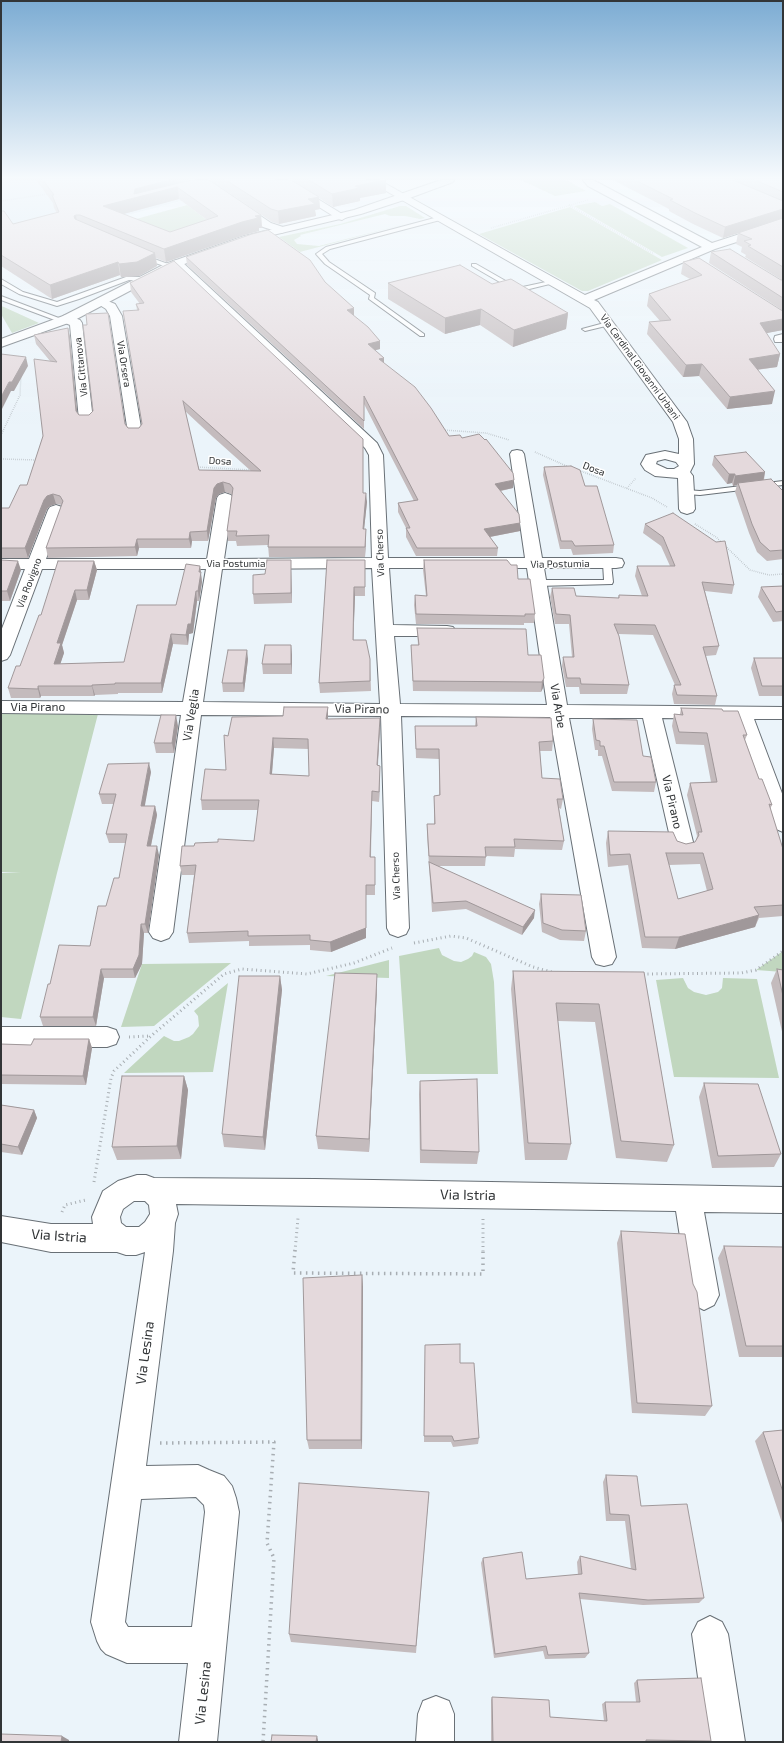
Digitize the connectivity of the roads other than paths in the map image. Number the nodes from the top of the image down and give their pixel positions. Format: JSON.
{"nodes":[{"id":1,"x":161,"y":261,"type":"edge"},
{"id":2,"x":183,"y":261,"type":"edge"},
{"id":3,"x":326,"y":261,"type":"edge"},
{"id":4,"x":519,"y":261,"type":"edge"},
{"id":5,"x":678,"y":261,"type":"edge"},
{"id":6,"x":696,"y":261,"type":"edge"},
{"id":7,"x":474,"y":264,"type":"dead end"},
{"id":8,"x":700,"y":264,"type":"edge"},
{"id":9,"x":173,"y":265,"type":"junction"},
{"id":10,"x":145,"y":279,"type":"junction"},
{"id":11,"x":1,"y":281,"type":"edge"},
{"id":12,"x":555,"y":282,"type":"junction"},
{"id":13,"x":1,"y":298,"type":"edge"},
{"id":14,"x":585,"y":299,"type":"junction"},
{"id":15,"x":101,"y":302,"type":"junction"},
{"id":16,"x":64,"y":320,"type":"junction"},
{"id":17,"x":608,"y":324,"type":"junction"},
{"id":18,"x":585,"y":329,"type":"dead end"},
{"id":19,"x":422,"y":335,"type":"dead end"},
{"id":20,"x":1,"y":343,"type":"edge"},
{"id":21,"x":86,"y":420,"type":"edge"},
{"id":22,"x":135,"y":433,"type":"edge"},
{"id":23,"x":683,"y":433,"type":"junction"},
{"id":24,"x":520,"y":448,"type":"road end"},
{"id":25,"x":684,"y":467,"type":"junction"},
{"id":26,"x":783,"y":483,"type":"edge"},
{"id":27,"x":686,"y":492,"type":"junction"},
{"id":28,"x":225,"y":498,"type":"dead end"},
{"id":29,"x":56,"y":510,"type":"dead end"},
{"id":30,"x":690,"y":515,"type":"road end"},
{"id":31,"x":380,"y":563,"type":"junction"},
{"id":32,"x":611,"y":563,"type":"joint"},
{"id":33,"x":1,"y":564,"type":"edge"},
{"id":34,"x":37,"y":564,"type":"junction"},
{"id":35,"x":216,"y":564,"type":"junction"},
{"id":36,"x":533,"y":564,"type":"junction"},
{"id":37,"x":537,"y":583,"type":"junction"},
{"id":38,"x":384,"y":630,"type":"junction"},
{"id":39,"x":462,"y":631,"type":"edge"},
{"id":40,"x":1,"y":655,"type":"edge"},
{"id":41,"x":1,"y":707,"type":"edge"},
{"id":42,"x":192,"y":708,"type":"junction"},
{"id":43,"x":389,"y":710,"type":"junction"},
{"id":44,"x":558,"y":711,"type":"junction"},
{"id":45,"x":651,"y":711,"type":"junction"},
{"id":46,"x":742,"y":712,"type":"junction"},
{"id":47,"x":783,"y":712,"type":"edge"},
{"id":48,"x":783,"y":824,"type":"edge"},
{"id":49,"x":683,"y":846,"type":"edge"},
{"id":50,"x":398,"y":928,"type":"dead end"},
{"id":51,"x":161,"y":932,"type":"dead end"},
{"id":52,"x":604,"y":957,"type":"dead end"},
{"id":53,"x":1,"y":1037,"type":"edge"},
{"id":54,"x":107,"y":1037,"type":"dead end"},
{"id":55,"x":154,"y":1192,"type":"junction"},
{"id":56,"x":688,"y":1199,"type":"junction"},
{"id":57,"x":783,"y":1200,"type":"edge"},
{"id":58,"x":161,"y":1224,"type":"junction"},
{"id":59,"x":1,"y":1230,"type":"edge"},
{"id":60,"x":117,"y":1238,"type":"junction"},
{"id":61,"x":704,"y":1295,"type":"dead end"},
{"id":62,"x":128,"y":1483,"type":"junction"},
{"id":63,"x":710,"y":1634,"type":"dead end"},
{"id":64,"x":208,"y":1645,"type":"junction"},
{"id":65,"x":198,"y":1742,"type":"edge"},
{"id":66,"x":726,"y":1742,"type":"edge"}],
"edges":[{"from":1,"to":9,"type":"lane"},
{"from":2,"to":9,"type":"street"},
{"from":3,"to":19,"type":"lane"},
{"from":4,"to":12,"type":"street","name":"Via Cardinal Giovanni Urbani"},
{"from":5,"to":14,"type":"street"},
{"from":6,"to":8,"type":"street"},
{"from":7,"to":12,"type":"lane"},
{"from":9,"to":10,"type":"street"},
{"from":9,"to":31,"type":"street","name":"Via Cherso"},
{"from":10,"to":11,"type":"lane"},
{"from":10,"to":15,"type":"street"},
{"from":12,"to":14,"type":"street","name":"Via Cardinal Giovanni Urbani"},
{"from":13,"to":16,"type":"lane"},
{"from":14,"to":17,"type":"street","name":"Via Cardinal Giovanni Urbani"},
{"from":15,"to":16,"type":"street"},
{"from":15,"to":22,"type":"street","name":"Via Orsera"},
{"from":16,"to":20,"type":"street"},
{"from":16,"to":21,"type":"street","name":"Via Cittanova"},
{"from":17,"to":18,"type":"lane"},
{"from":17,"to":23,"type":"street","name":"Via Cardinal Giovanni Urbani"},
{"from":23,"to":25,"type":"street","name":"Via Cardinal Giovanni Urbani"},
{"from":23,"to":25,"type":"street"},
{"from":24,"to":36,"type":"street","name":"Via Arbe"},
{"from":25,"to":27,"type":"street","name":"Via Cardinal Giovanni Urbani"},
{"from":26,"to":27,"type":"lane"},
{"from":27,"to":30,"type":"street","name":"Via Cardinal Giovanni Urbani"},
{"from":28,"to":35,"type":"street","name":"Via Veglia"},
{"from":29,"to":34,"type":"street","name":"Via Rovigno"},
{"from":31,"to":35,"type":"street","name":"Via Postumia"},
{"from":31,"to":36,"type":"street","name":"Via Postumia"},
{"from":31,"to":38,"type":"street","name":"Via Cherso"},
{"from":32,"to":36,"type":"street","name":"Via Postumia"},
{"from":32,"to":37,"type":"lane"},
{"from":33,"to":34,"type":"street","name":"Via Postumia"},
{"from":34,"to":35,"type":"street","name":"Via Postumia"},
{"from":34,"to":40,"type":"street","name":"Via Rovigno"},
{"from":35,"to":42,"type":"street","name":"Via Veglia"},
{"from":36,"to":37,"type":"street","name":"Via Arbe"},
{"from":37,"to":44,"type":"street","name":"Via Arbe"},
{"from":38,"to":39,"type":"street"},
{"from":38,"to":43,"type":"street","name":"Via Cherso"},
{"from":41,"to":42,"type":"street","name":"Via Pirano"},
{"from":42,"to":43,"type":"street","name":"Via Pirano"},
{"from":42,"to":51,"type":"street","name":"Via Veglia"},
{"from":43,"to":44,"type":"street","name":"Via Pirano"},
{"from":43,"to":50,"type":"street","name":"Via Cherso"},
{"from":44,"to":45,"type":"street","name":"Via Pirano"},
{"from":44,"to":52,"type":"street","name":"Via Arbe"},
{"from":45,"to":46,"type":"street","name":"Via Pirano"},
{"from":45,"to":49,"type":"street","name":"Via Pirano"},
{"from":46,"to":47,"type":"street","name":"Via Pirano"},
{"from":46,"to":48,"type":"street"},
{"from":53,"to":54,"type":"street"},
{"from":55,"to":56,"type":"street","name":"Via Istria"},
{"from":55,"to":58,"type":"street"},
{"from":55,"to":60,"type":"street","name":"Via Istria"},
{"from":56,"to":57,"type":"street","name":"Via Istria"},
{"from":56,"to":61,"type":"street"},
{"from":58,"to":60,"type":"street","name":"Via Istria"},
{"from":58,"to":62,"type":"street","name":"Via Lesina"},
{"from":59,"to":60,"type":"street","name":"Via Istria"},
{"from":62,"to":64,"type":"street","name":"Via Lesina"},
{"from":62,"to":64,"type":"street","name":"Via Lesina"},
{"from":63,"to":66,"type":"street"},
{"from":64,"to":65,"type":"street","name":"Via Lesina"}]}
